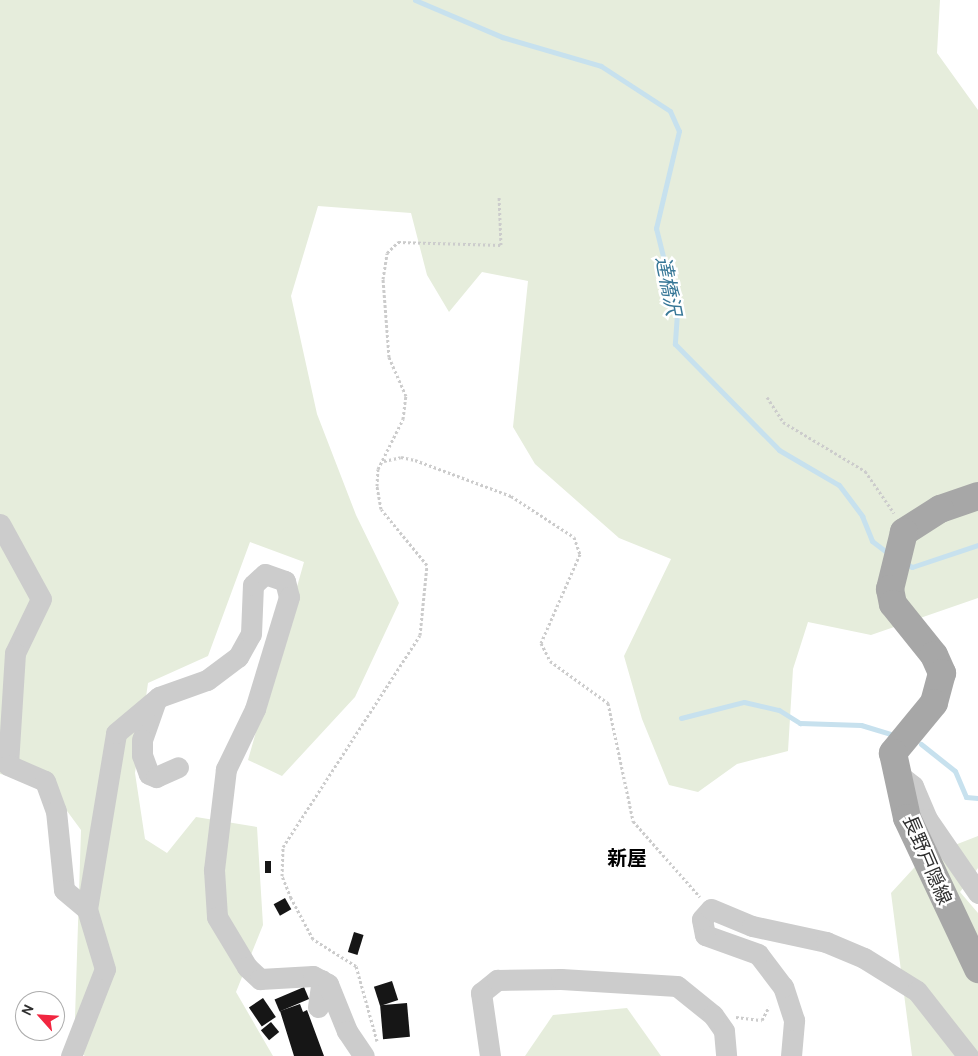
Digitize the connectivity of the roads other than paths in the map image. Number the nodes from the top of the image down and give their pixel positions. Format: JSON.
{"nodes":[{"id":1,"x":978,"y":496,"type":"edge"},
{"id":2,"x":0,"y":524,"type":"edge"},
{"id":3,"x":156,"y":700,"type":"junction"},
{"id":4,"x":4,"y":767,"type":"edge"},
{"id":5,"x":178,"y":767,"type":"dead end"},
{"id":6,"x":899,"y":774,"type":"junction"},
{"id":7,"x":978,"y":894,"type":"edge"},
{"id":8,"x":88,"y":909,"type":"junction"},
{"id":9,"x":978,"y":969,"type":"edge"},
{"id":10,"x":322,"y":980,"type":"junction"},
{"id":11,"x":318,"y":1007,"type":"dead end"},
{"id":12,"x":371,"y":1052,"type":"edge"},
{"id":13,"x":71,"y":1056,"type":"edge"},
{"id":14,"x":490,"y":1056,"type":"edge"},
{"id":15,"x":726,"y":1056,"type":"edge"},
{"id":16,"x":791,"y":1056,"type":"edge"},
{"id":17,"x":968,"y":1056,"type":"edge"}],
"edges":[{"from":1,"to":6,"type":"main road","name":"長野戸隠線"},
{"from":2,"to":4,"type":"street"},
{"from":3,"to":5,"type":"street"},
{"from":3,"to":8,"type":"street"},
{"from":3,"to":10,"type":"street"},
{"from":4,"to":8,"type":"street"},
{"from":6,"to":7,"type":"street"},
{"from":6,"to":9,"type":"main road","name":"長野戸隠線"},
{"from":8,"to":13,"type":"street"},
{"from":10,"to":11,"type":"street"},
{"from":10,"to":12,"type":"street"},
{"from":14,"to":15,"type":"street"},
{"from":16,"to":17,"type":"street"}]}
